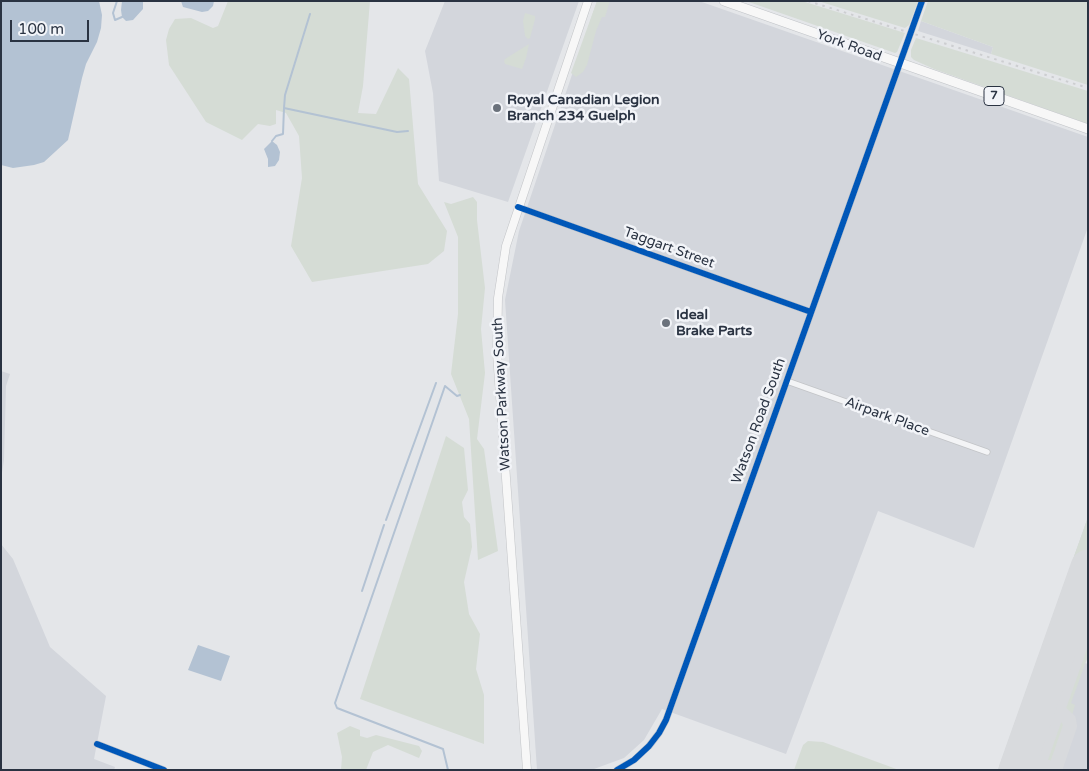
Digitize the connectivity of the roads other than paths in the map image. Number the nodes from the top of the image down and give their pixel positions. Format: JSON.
{"nodes":[{"id":1,"x":588,"y":1,"type":"edge"},
{"id":2,"x":724,"y":1,"type":"edge"},
{"id":3,"x":922,"y":1,"type":"edge"},
{"id":4,"x":899,"y":64,"type":"junction"},
{"id":5,"x":1088,"y":129,"type":"edge"},
{"id":6,"x":518,"y":207,"type":"junction"},
{"id":7,"x":812,"y":312,"type":"junction"},
{"id":8,"x":787,"y":381,"type":"junction"},
{"id":9,"x":987,"y":452,"type":"dead end"},
{"id":10,"x":97,"y":744,"type":"dead end"},
{"id":11,"x":625,"y":768,"type":"edge"},
{"id":12,"x":164,"y":770,"type":"edge"},
{"id":13,"x":527,"y":770,"type":"edge"},
{"id":14,"x":618,"y":770,"type":"edge"}],
"edges":[{"from":1,"to":6,"type":"main road","name":"Watson Parkway South"},
{"from":2,"to":4,"type":"main road","name":"York Road","number":"7"},
{"from":3,"to":4,"type":"street","name":"Watson Road South"},
{"from":4,"to":5,"type":"main road","name":"York Road","number":"7"},
{"from":4,"to":7,"type":"street","name":"Watson Road South"},
{"from":6,"to":7,"type":"street","name":"Taggart Street"},
{"from":6,"to":13,"type":"main road","name":"Watson Parkway South"},
{"from":7,"to":8,"type":"street","name":"Watson Road South"},
{"from":8,"to":9,"type":"street","name":"Airpark Place"},
{"from":8,"to":11,"type":"street","name":"Watson Road South"},
{"from":10,"to":12,"type":"street"},
{"from":11,"to":14,"type":"street","name":"Watson Road South"}]}
